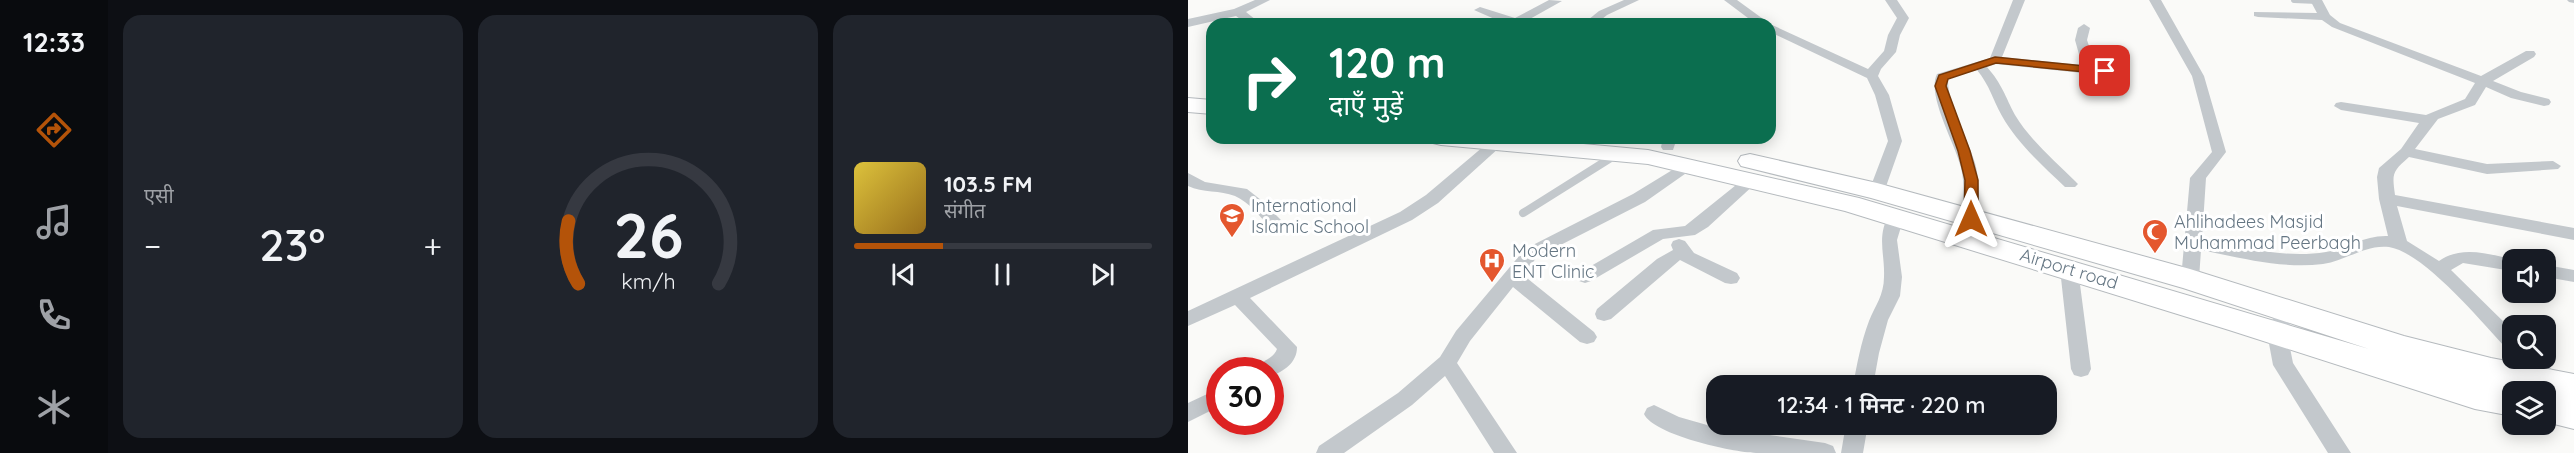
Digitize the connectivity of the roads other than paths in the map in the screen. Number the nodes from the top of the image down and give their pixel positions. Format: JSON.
{"nodes":[{"id":1,"x":1264,"y":0,"type":"edge"},
{"id":2,"x":1633,"y":0,"type":"edge"},
{"id":3,"x":1730,"y":0,"type":"edge"},
{"id":4,"x":1892,"y":0,"type":"edge"},
{"id":5,"x":2019,"y":0,"type":"edge"},
{"id":6,"x":2155,"y":0,"type":"edge"},
{"id":7,"x":2294,"y":0,"type":"edge"},
{"id":8,"x":2316,"y":0,"type":"edge"},
{"id":9,"x":1556,"y":2,"type":"dead end"},
{"id":10,"x":1480,"y":10,"type":"dead end"},
{"id":11,"x":1238,"y":12,"type":"junction"},
{"id":12,"x":2258,"y":14,"type":"dead end"},
{"id":13,"x":2325,"y":17,"type":"junction"},
{"id":14,"x":1211,"y":18,"type":"edge"},
{"id":15,"x":1246,"y":18,"type":"edge"},
{"id":16,"x":1502,"y":18,"type":"edge"},
{"id":17,"x":1525,"y":18,"type":"edge"},
{"id":18,"x":1597,"y":18,"type":"edge"},
{"id":19,"x":1756,"y":18,"type":"edge"},
{"id":20,"x":1206,"y":19,"type":"edge"},
{"id":21,"x":1188,"y":23,"type":"edge"},
{"id":22,"x":2084,"y":28,"type":"dead end"},
{"id":23,"x":1776,"y":30,"type":"edge"},
{"id":24,"x":2530,"y":54,"type":"dead end"},
{"id":25,"x":1995,"y":60,"type":"junction"},
{"id":26,"x":1980,"y":66,"type":"junction"},
{"id":27,"x":2090,"y":69,"type":"junction"},
{"id":28,"x":2121,"y":73,"type":"dead end"},
{"id":29,"x":1872,"y":76,"type":"junction"},
{"id":30,"x":2483,"y":81,"type":"junction"},
{"id":31,"x":2544,"y":102,"type":"dead end"},
{"id":32,"x":1188,"y":105,"type":"edge"},
{"id":33,"x":1206,"y":106,"type":"edge"},
{"id":34,"x":2341,"y":106,"type":"dead end"},
{"id":35,"x":1188,"y":118,"type":"edge"},
{"id":36,"x":1206,"y":120,"type":"edge"},
{"id":37,"x":2429,"y":120,"type":"junction"},
{"id":38,"x":1495,"y":144,"type":"joint"},
{"id":39,"x":1608,"y":146,"type":"edge"},
{"id":40,"x":1675,"y":150,"type":"edge"},
{"id":41,"x":2406,"y":152,"type":"junction"},
{"id":42,"x":2553,"y":166,"type":"dead end"},
{"id":43,"x":1188,"y":178,"type":"edge"},
{"id":44,"x":1751,"y":180,"type":"junction"},
{"id":45,"x":2070,"y":184,"type":"dead end"},
{"id":46,"x":1877,"y":191,"type":"junction"},
{"id":47,"x":2387,"y":199,"type":"junction"},
{"id":48,"x":1523,"y":213,"type":"dead end"},
{"id":49,"x":1896,"y":217,"type":"junction"},
{"id":50,"x":1971,"y":219,"type":"junction"},
{"id":51,"x":1277,"y":224,"type":"dead end"},
{"id":52,"x":1674,"y":233,"type":"junction"},
{"id":53,"x":2574,"y":234,"type":"edge"},
{"id":54,"x":2194,"y":243,"type":"junction"},
{"id":55,"x":2399,"y":244,"type":"junction"},
{"id":56,"x":1683,"y":253,"type":"junction"},
{"id":57,"x":2502,"y":263,"type":"edge"},
{"id":58,"x":2069,"y":269,"type":"junction"},
{"id":59,"x":2438,"y":270,"type":"junction"},
{"id":60,"x":2556,"y":273,"type":"edge"},
{"id":61,"x":1512,"y":276,"type":"junction"},
{"id":62,"x":1585,"y":276,"type":"dead end"},
{"id":63,"x":2574,"y":276,"type":"edge"},
{"id":64,"x":1731,"y":278,"type":"dead end"},
{"id":65,"x":2190,"y":279,"type":"junction"},
{"id":66,"x":1237,"y":296,"type":"junction"},
{"id":67,"x":1604,"y":314,"type":"dead end"},
{"id":68,"x":1188,"y":319,"type":"edge"},
{"id":69,"x":2281,"y":322,"type":"junction"},
{"id":70,"x":2502,"y":332,"type":"edge"},
{"id":71,"x":1587,"y":337,"type":"dead end"},
{"id":72,"x":1284,"y":357,"type":"edge"},
{"id":73,"x":1448,"y":363,"type":"junction"},
{"id":74,"x":2081,"y":369,"type":"dead end"},
{"id":75,"x":2538,"y":369,"type":"edge"},
{"id":76,"x":1865,"y":375,"type":"edge"},
{"id":77,"x":2558,"y":393,"type":"edge"},
{"id":78,"x":2502,"y":400,"type":"edge"},
{"id":79,"x":1206,"y":403,"type":"edge"},
{"id":80,"x":1188,"y":413,"type":"edge"},
{"id":81,"x":1654,"y":414,"type":"dead end"},
{"id":82,"x":2574,"y":414,"type":"edge"},
{"id":83,"x":1855,"y":435,"type":"edge"},
{"id":84,"x":1327,"y":453,"type":"edge"},
{"id":85,"x":1506,"y":453,"type":"edge"},
{"id":86,"x":1826,"y":453,"type":"edge"},
{"id":87,"x":1852,"y":453,"type":"edge"},
{"id":88,"x":2340,"y":453,"type":"edge"}],
"edges":[{"from":1,"to":11,"type":"street"},
{"from":2,"to":18,"type":"street"},
{"from":3,"to":19,"type":"street"},
{"from":4,"to":29,"type":"street"},
{"from":5,"to":25,"type":"street"},
{"from":6,"to":54,"type":"street"},
{"from":7,"to":8,"type":"lane"},
{"from":8,"to":13,"type":"street"},
{"from":9,"to":17,"type":"street"},
{"from":10,"to":16,"type":"street"},
{"from":11,"to":14,"type":"street"},
{"from":11,"to":15,"type":"street"},
{"from":12,"to":13,"type":"street"},
{"from":13,"to":30,"type":"street"},
{"from":20,"to":21,"type":"street"},
{"from":22,"to":27,"type":"street"},
{"from":23,"to":29,"type":"street"},
{"from":24,"to":30,"type":"street"},
{"from":25,"to":26,"type":"street"},
{"from":25,"to":27,"type":"street"},
{"from":26,"to":45,"type":"street"},
{"from":26,"to":50,"type":"street"},
{"from":27,"to":28,"type":"street"},
{"from":29,"to":46,"type":"street"},
{"from":30,"to":31,"type":"street"},
{"from":30,"to":37,"type":"street"},
{"from":32,"to":33,"type":"main road"},
{"from":34,"to":37,"type":"street"},
{"from":35,"to":36,"type":"main road"},
{"from":37,"to":41,"type":"street"},
{"from":38,"to":39,"type":"main road"},
{"from":38,"to":66,"type":"street"},
{"from":39,"to":40,"type":"main road"},
{"from":39,"to":48,"type":"lane"},
{"from":40,"to":44,"type":"main road","name":"Airport road"},
{"from":40,"to":46,"type":"main road"},
{"from":40,"to":61,"type":"street"},
{"from":41,"to":42,"type":"street"},
{"from":41,"to":47,"type":"street"},
{"from":43,"to":51,"type":"street"},
{"from":44,"to":49,"type":"main road","name":"Airport road"},
{"from":44,"to":52,"type":"street"},
{"from":46,"to":50,"type":"main road"},
{"from":47,"to":53,"type":"street"},
{"from":47,"to":55,"type":"street"},
{"from":49,"to":58,"type":"main road","name":"Airport road"},
{"from":49,"to":76,"type":"street"},
{"from":50,"to":65,"type":"main road"},
{"from":52,"to":56,"type":"street"},
{"from":52,"to":62,"type":"street"},
{"from":54,"to":55,"type":"street"},
{"from":54,"to":65,"type":"street"},
{"from":55,"to":59,"type":"street"},
{"from":56,"to":64,"type":"street"},
{"from":56,"to":67,"type":"street"},
{"from":57,"to":59,"type":"street"},
{"from":58,"to":69,"type":"main road","name":"Airport road"},
{"from":58,"to":74,"type":"street"},
{"from":59,"to":70,"type":"street"},
{"from":60,"to":63,"type":"street"},
{"from":61,"to":71,"type":"street"},
{"from":61,"to":73,"type":"street"},
{"from":65,"to":69,"type":"main road"},
{"from":66,"to":68,"type":"street"},
{"from":66,"to":72,"type":"street"},
{"from":69,"to":77,"type":"main road"},
{"from":69,"to":78,"type":"main road","name":"Airport road"},
{"from":69,"to":88,"type":"street"},
{"from":73,"to":84,"type":"street"},
{"from":73,"to":85,"type":"street"},
{"from":75,"to":77,"type":"street"},
{"from":77,"to":82,"type":"main road"},
{"from":79,"to":80,"type":"street"},
{"from":81,"to":86,"type":"street"},
{"from":83,"to":87,"type":"street"}]}
